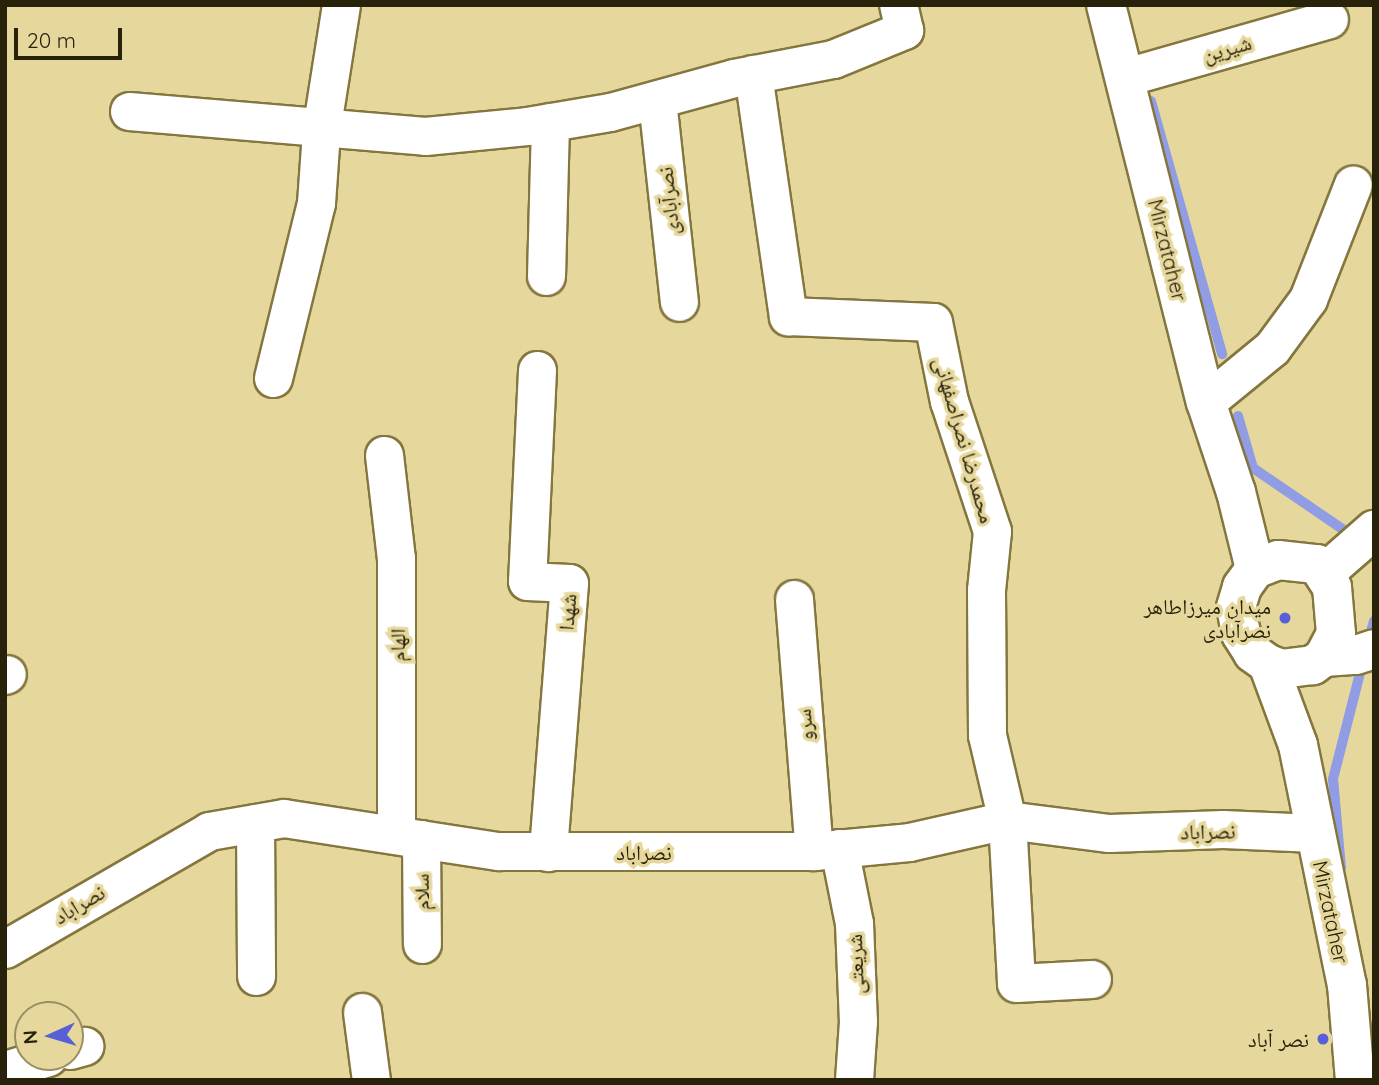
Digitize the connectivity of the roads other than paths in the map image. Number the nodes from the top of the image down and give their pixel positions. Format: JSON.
{"nodes":[{"id":1,"x":341,"y":5,"type":"edge"},
{"id":2,"x":898,"y":5,"type":"edge"},
{"id":3,"x":1106,"y":5,"type":"edge"},
{"id":4,"x":1329,"y":19,"type":"dead end"},
{"id":5,"x":753,"y":75,"type":"junction"},
{"id":6,"x":1126,"y":77,"type":"junction"},
{"id":7,"x":657,"y":100,"type":"junction"},
{"id":8,"x":129,"y":111,"type":"dead end"},
{"id":9,"x":550,"y":122,"type":"junction"},
{"id":10,"x":321,"y":131,"type":"junction"},
{"id":11,"x":1353,"y":184,"type":"dead end"},
{"id":12,"x":546,"y":276,"type":"dead end"},
{"id":13,"x":679,"y":302,"type":"dead end"},
{"id":14,"x":537,"y":370,"type":"dead end"},
{"id":15,"x":273,"y":378,"type":"dead end"},
{"id":16,"x":1206,"y":402,"type":"junction"},
{"id":17,"x":384,"y":455,"type":"dead end"},
{"id":18,"x":1237,"y":492,"type":"junction"},
{"id":19,"x":1374,"y":530,"type":"edge"},
{"id":20,"x":1314,"y":566,"type":"junction"},
{"id":21,"x":1255,"y":569,"type":"junction"},
{"id":22,"x":794,"y":599,"type":"dead end"},
{"id":23,"x":1324,"y":658,"type":"edge"},
{"id":24,"x":1007,"y":820,"type":"junction"},
{"id":25,"x":255,"y":823,"type":"junction"},
{"id":26,"x":1315,"y":833,"type":"junction"},
{"id":27,"x":408,"y":837,"type":"junction"},
{"id":28,"x":827,"y":850,"type":"junction"},
{"id":29,"x":548,"y":852,"type":"junction"},
{"id":30,"x":422,"y":944,"type":"dead end"},
{"id":31,"x":5,"y":949,"type":"edge"},
{"id":32,"x":256,"y":976,"type":"dead end"},
{"id":33,"x":1092,"y":979,"type":"dead end"},
{"id":34,"x":362,"y":1012,"type":"dead end"},
{"id":35,"x":371,"y":1080,"type":"edge"},
{"id":36,"x":854,"y":1080,"type":"edge"},
{"id":37,"x":1355,"y":1080,"type":"edge"}],
"edges":[{"from":1,"to":10,"type":"street"},
{"from":2,"to":5,"type":"street"},
{"from":3,"to":6,"type":"main road","name":"Mirzataher"},
{"from":4,"to":6,"type":"street","name":"شیرین"},
{"from":5,"to":7,"type":"street"},
{"from":5,"to":24,"type":"street","name":"محمدرضا نصراصفهانی"},
{"from":6,"to":16,"type":"main road","name":"Mirzataher"},
{"from":7,"to":9,"type":"street"},
{"from":7,"to":13,"type":"street","name":"نصرآبادی"},
{"from":8,"to":10,"type":"street"},
{"from":9,"to":10,"type":"street"},
{"from":9,"to":12,"type":"street"},
{"from":10,"to":15,"type":"street"},
{"from":11,"to":16,"type":"street"},
{"from":14,"to":29,"type":"street","name":"شهدا"},
{"from":16,"to":18,"type":"main road","name":"Mirzataher"},
{"from":17,"to":27,"type":"street","name":"الهام"},
{"from":18,"to":20,"type":"main road","name":"Mirzataher"},
{"from":18,"to":21,"type":"main road","name":"Mirzataher"},
{"from":19,"to":20,"type":"main road"},
{"from":20,"to":21,"type":"main road"},
{"from":20,"to":23,"type":"main road","name":"Mirzataher"},
{"from":21,"to":23,"type":"main road","name":"Mirzataher"},
{"from":22,"to":28,"type":"street","name":"سرو"},
{"from":23,"to":26,"type":"main road","name":"Mirzataher"},
{"from":24,"to":26,"type":"street","name":"نصراباد"},
{"from":24,"to":28,"type":"street","name":"نصراباد"},
{"from":24,"to":33,"type":"street"},
{"from":25,"to":27,"type":"street","name":"نصراباد"},
{"from":25,"to":31,"type":"street","name":"نصراباد"},
{"from":25,"to":32,"type":"street"},
{"from":26,"to":37,"type":"main road","name":"Mirzataher"},
{"from":27,"to":29,"type":"street","name":"نصراباد"},
{"from":27,"to":30,"type":"street","name":"سلام"},
{"from":28,"to":29,"type":"street","name":"نصراباد"},
{"from":28,"to":36,"type":"street","name":"شریعتی"},
{"from":34,"to":35,"type":"street"}]}
